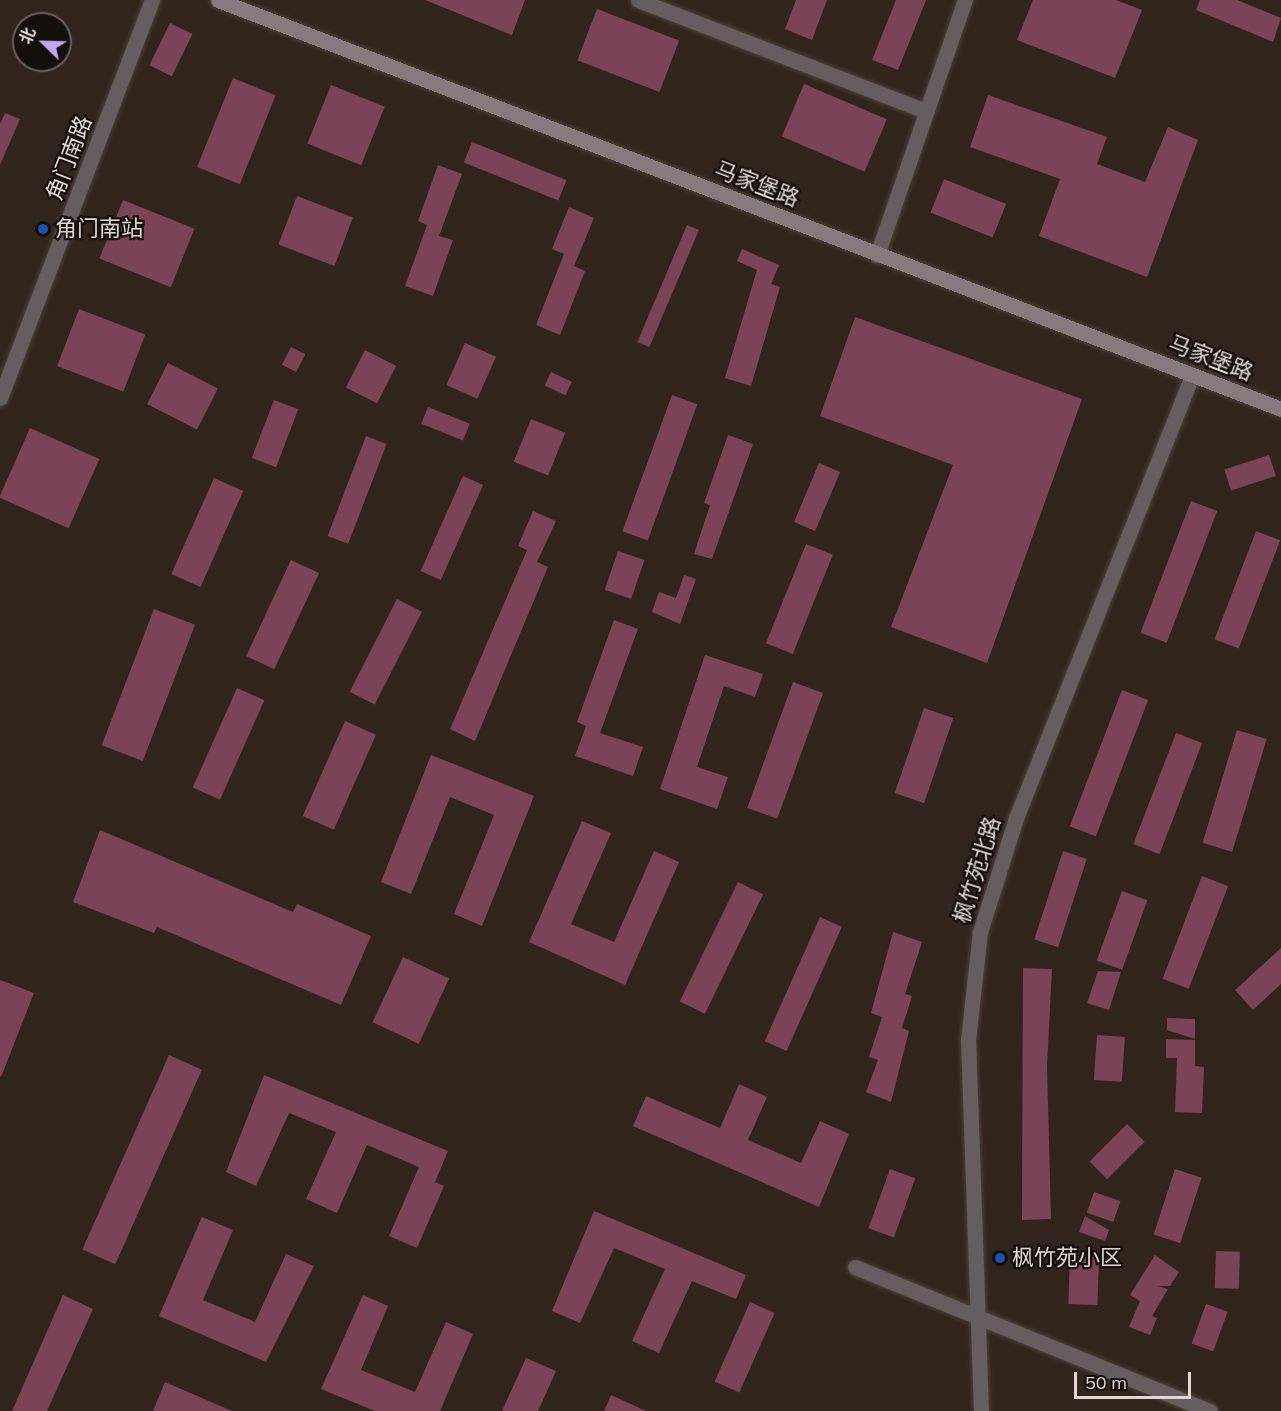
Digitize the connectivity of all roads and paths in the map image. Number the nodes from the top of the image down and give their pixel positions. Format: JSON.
{"nodes":[{"id":1,"x":152,"y":0,"type":"edge"},
{"id":2,"x":218,"y":0,"type":"edge"},
{"id":3,"x":638,"y":0,"type":"edge"},
{"id":4,"x":965,"y":0,"type":"edge"},
{"id":5,"x":927,"y":111,"type":"junction"},
{"id":6,"x":877,"y":255,"type":"junction"},
{"id":7,"x":1192,"y":375,"type":"junction"},
{"id":8,"x":0,"y":398,"type":"edge"},
{"id":9,"x":1281,"y":409,"type":"edge"},
{"id":10,"x":855,"y":1267,"type":"dead end"},
{"id":11,"x":978,"y":1320,"type":"junction"},
{"id":12,"x":981,"y":1411,"type":"edge"},
{"id":13,"x":1210,"y":1411,"type":"edge"}],
"edges":[{"from":1,"to":8,"type":"street","name":"角门南路"},
{"from":2,"to":6,"type":"main road","name":"马家堡路"},
{"from":3,"to":5,"type":"street"},
{"from":4,"to":5,"type":"street"},
{"from":5,"to":6,"type":"street"},
{"from":6,"to":7,"type":"main road","name":"马家堡路"},
{"from":7,"to":9,"type":"main road","name":"马家堡路"},
{"from":7,"to":11,"type":"street","name":"枫竹苑北路"},
{"from":10,"to":11,"type":"street"},
{"from":11,"to":12,"type":"street","name":"枫竹苑北路"},
{"from":11,"to":13,"type":"street"}]}
